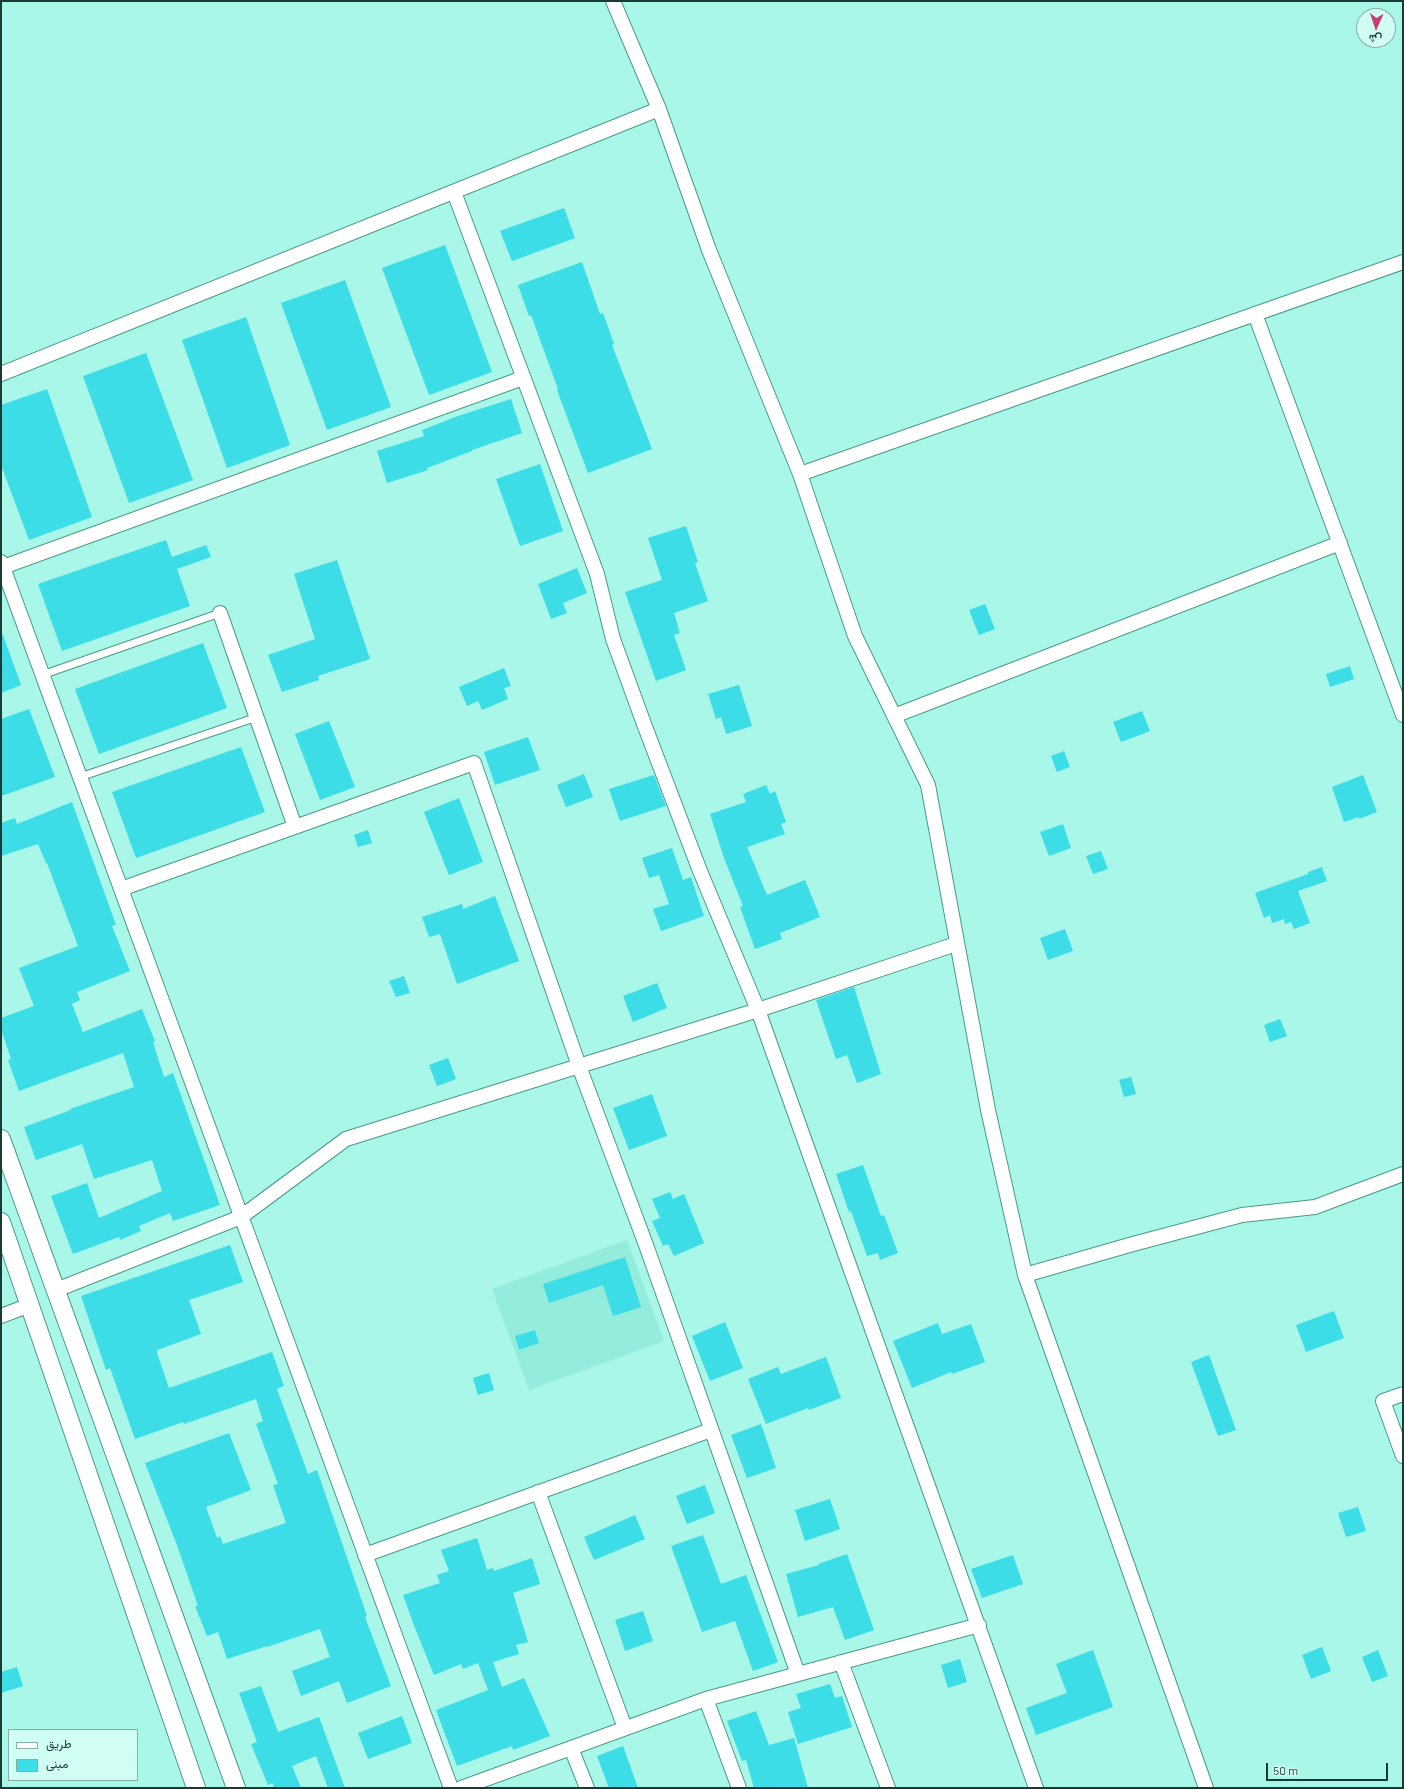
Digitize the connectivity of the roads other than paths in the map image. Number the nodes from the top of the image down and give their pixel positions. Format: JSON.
{"nodes":[{"id":1,"x":613,"y":1,"type":"edge"},
{"id":2,"x":659,"y":109,"type":"junction"},
{"id":3,"x":454,"y":192,"type":"junction"},
{"id":4,"x":1403,"y":262,"type":"edge"},
{"id":5,"x":1255,"y":314,"type":"junction"},
{"id":6,"x":1,"y":374,"type":"edge"},
{"id":7,"x":524,"y":378,"type":"junction"},
{"id":8,"x":800,"y":474,"type":"junction"},
{"id":9,"x":1340,"y":543,"type":"junction"},
{"id":10,"x":2,"y":564,"type":"edge"},
{"id":11,"x":220,"y":613,"type":"joint"},
{"id":12,"x":42,"y":675,"type":"junction"},
{"id":13,"x":1403,"y":715,"type":"edge"},
{"id":14,"x":894,"y":716,"type":"junction"},
{"id":15,"x":257,"y":717,"type":"junction"},
{"id":16,"x":80,"y":777,"type":"junction"},
{"id":17,"x":295,"y":827,"type":"junction"},
{"id":18,"x":121,"y":889,"type":"junction"},
{"id":19,"x":956,"y":944,"type":"junction"},
{"id":20,"x":758,"y":1010,"type":"junction"},
{"id":21,"x":579,"y":1066,"type":"junction"},
{"id":22,"x":1,"y":1139,"type":"edge"},
{"id":23,"x":1403,"y":1174,"type":"edge"},
{"id":24,"x":241,"y":1217,"type":"junction"},
{"id":25,"x":1,"y":1222,"type":"edge"},
{"id":26,"x":1026,"y":1275,"type":"junction"},
{"id":27,"x":56,"y":1290,"type":"junction"},
{"id":28,"x":30,"y":1305,"type":"junction"},
{"id":29,"x":1,"y":1316,"type":"edge"},
{"id":30,"x":1403,"y":1394,"type":"edge"},
{"id":31,"x":711,"y":1430,"type":"junction"},
{"id":32,"x":1403,"y":1456,"type":"edge"},
{"id":33,"x":538,"y":1492,"type":"junction"},
{"id":34,"x":365,"y":1555,"type":"junction"},
{"id":35,"x":979,"y":1625,"type":"junction"},
{"id":36,"x":841,"y":1662,"type":"junction"},
{"id":37,"x":798,"y":1674,"type":"junction"},
{"id":38,"x":706,"y":1699,"type":"junction"},
{"id":39,"x":625,"y":1728,"type":"junction"},
{"id":40,"x":571,"y":1748,"type":"junction"},
{"id":41,"x":196,"y":1788,"type":"edge"},
{"id":42,"x":236,"y":1788,"type":"edge"},
{"id":43,"x":451,"y":1788,"type":"edge"},
{"id":44,"x":461,"y":1788,"type":"edge"},
{"id":45,"x":587,"y":1788,"type":"edge"},
{"id":46,"x":739,"y":1788,"type":"edge"},
{"id":47,"x":888,"y":1788,"type":"edge"},
{"id":48,"x":1036,"y":1788,"type":"edge"},
{"id":49,"x":1206,"y":1788,"type":"edge"}],
"edges":[{"from":1,"to":2,"type":"street"},
{"from":2,"to":3,"type":"street"},
{"from":2,"to":8,"type":"street"},
{"from":3,"to":6,"type":"street"},
{"from":3,"to":7,"type":"street"},
{"from":4,"to":5,"type":"street"},
{"from":5,"to":8,"type":"street"},
{"from":5,"to":9,"type":"street"},
{"from":7,"to":10,"type":"street"},
{"from":7,"to":20,"type":"street"},
{"from":8,"to":14,"type":"street"},
{"from":9,"to":13,"type":"street"},
{"from":9,"to":14,"type":"street"},
{"from":10,"to":12,"type":"street"},
{"from":11,"to":12,"type":"lane"},
{"from":11,"to":15,"type":"street"},
{"from":12,"to":16,"type":"street"},
{"from":14,"to":19,"type":"street"},
{"from":15,"to":16,"type":"lane"},
{"from":15,"to":17,"type":"street"},
{"from":16,"to":18,"type":"street"},
{"from":17,"to":18,"type":"street"},
{"from":17,"to":21,"type":"street"},
{"from":18,"to":24,"type":"street"},
{"from":19,"to":20,"type":"street"},
{"from":19,"to":26,"type":"street"},
{"from":20,"to":21,"type":"street"},
{"from":20,"to":35,"type":"street"},
{"from":21,"to":24,"type":"street"},
{"from":21,"to":31,"type":"street"},
{"from":22,"to":27,"type":"street"},
{"from":23,"to":26,"type":"street"},
{"from":24,"to":27,"type":"street"},
{"from":24,"to":34,"type":"street"},
{"from":25,"to":28,"type":"street"},
{"from":26,"to":49,"type":"street"},
{"from":27,"to":42,"type":"street"},
{"from":28,"to":29,"type":"street"},
{"from":28,"to":41,"type":"street"},
{"from":30,"to":32,"type":"street"},
{"from":31,"to":33,"type":"street"},
{"from":31,"to":37,"type":"street"},
{"from":33,"to":34,"type":"street"},
{"from":33,"to":39,"type":"street"},
{"from":34,"to":43,"type":"street"},
{"from":35,"to":36,"type":"street"},
{"from":35,"to":48,"type":"street"},
{"from":36,"to":37,"type":"street"},
{"from":36,"to":47,"type":"street"},
{"from":37,"to":38,"type":"street"},
{"from":38,"to":39,"type":"street"},
{"from":38,"to":46,"type":"street"},
{"from":39,"to":40,"type":"street"},
{"from":40,"to":44,"type":"street"},
{"from":40,"to":45,"type":"street"}]}
